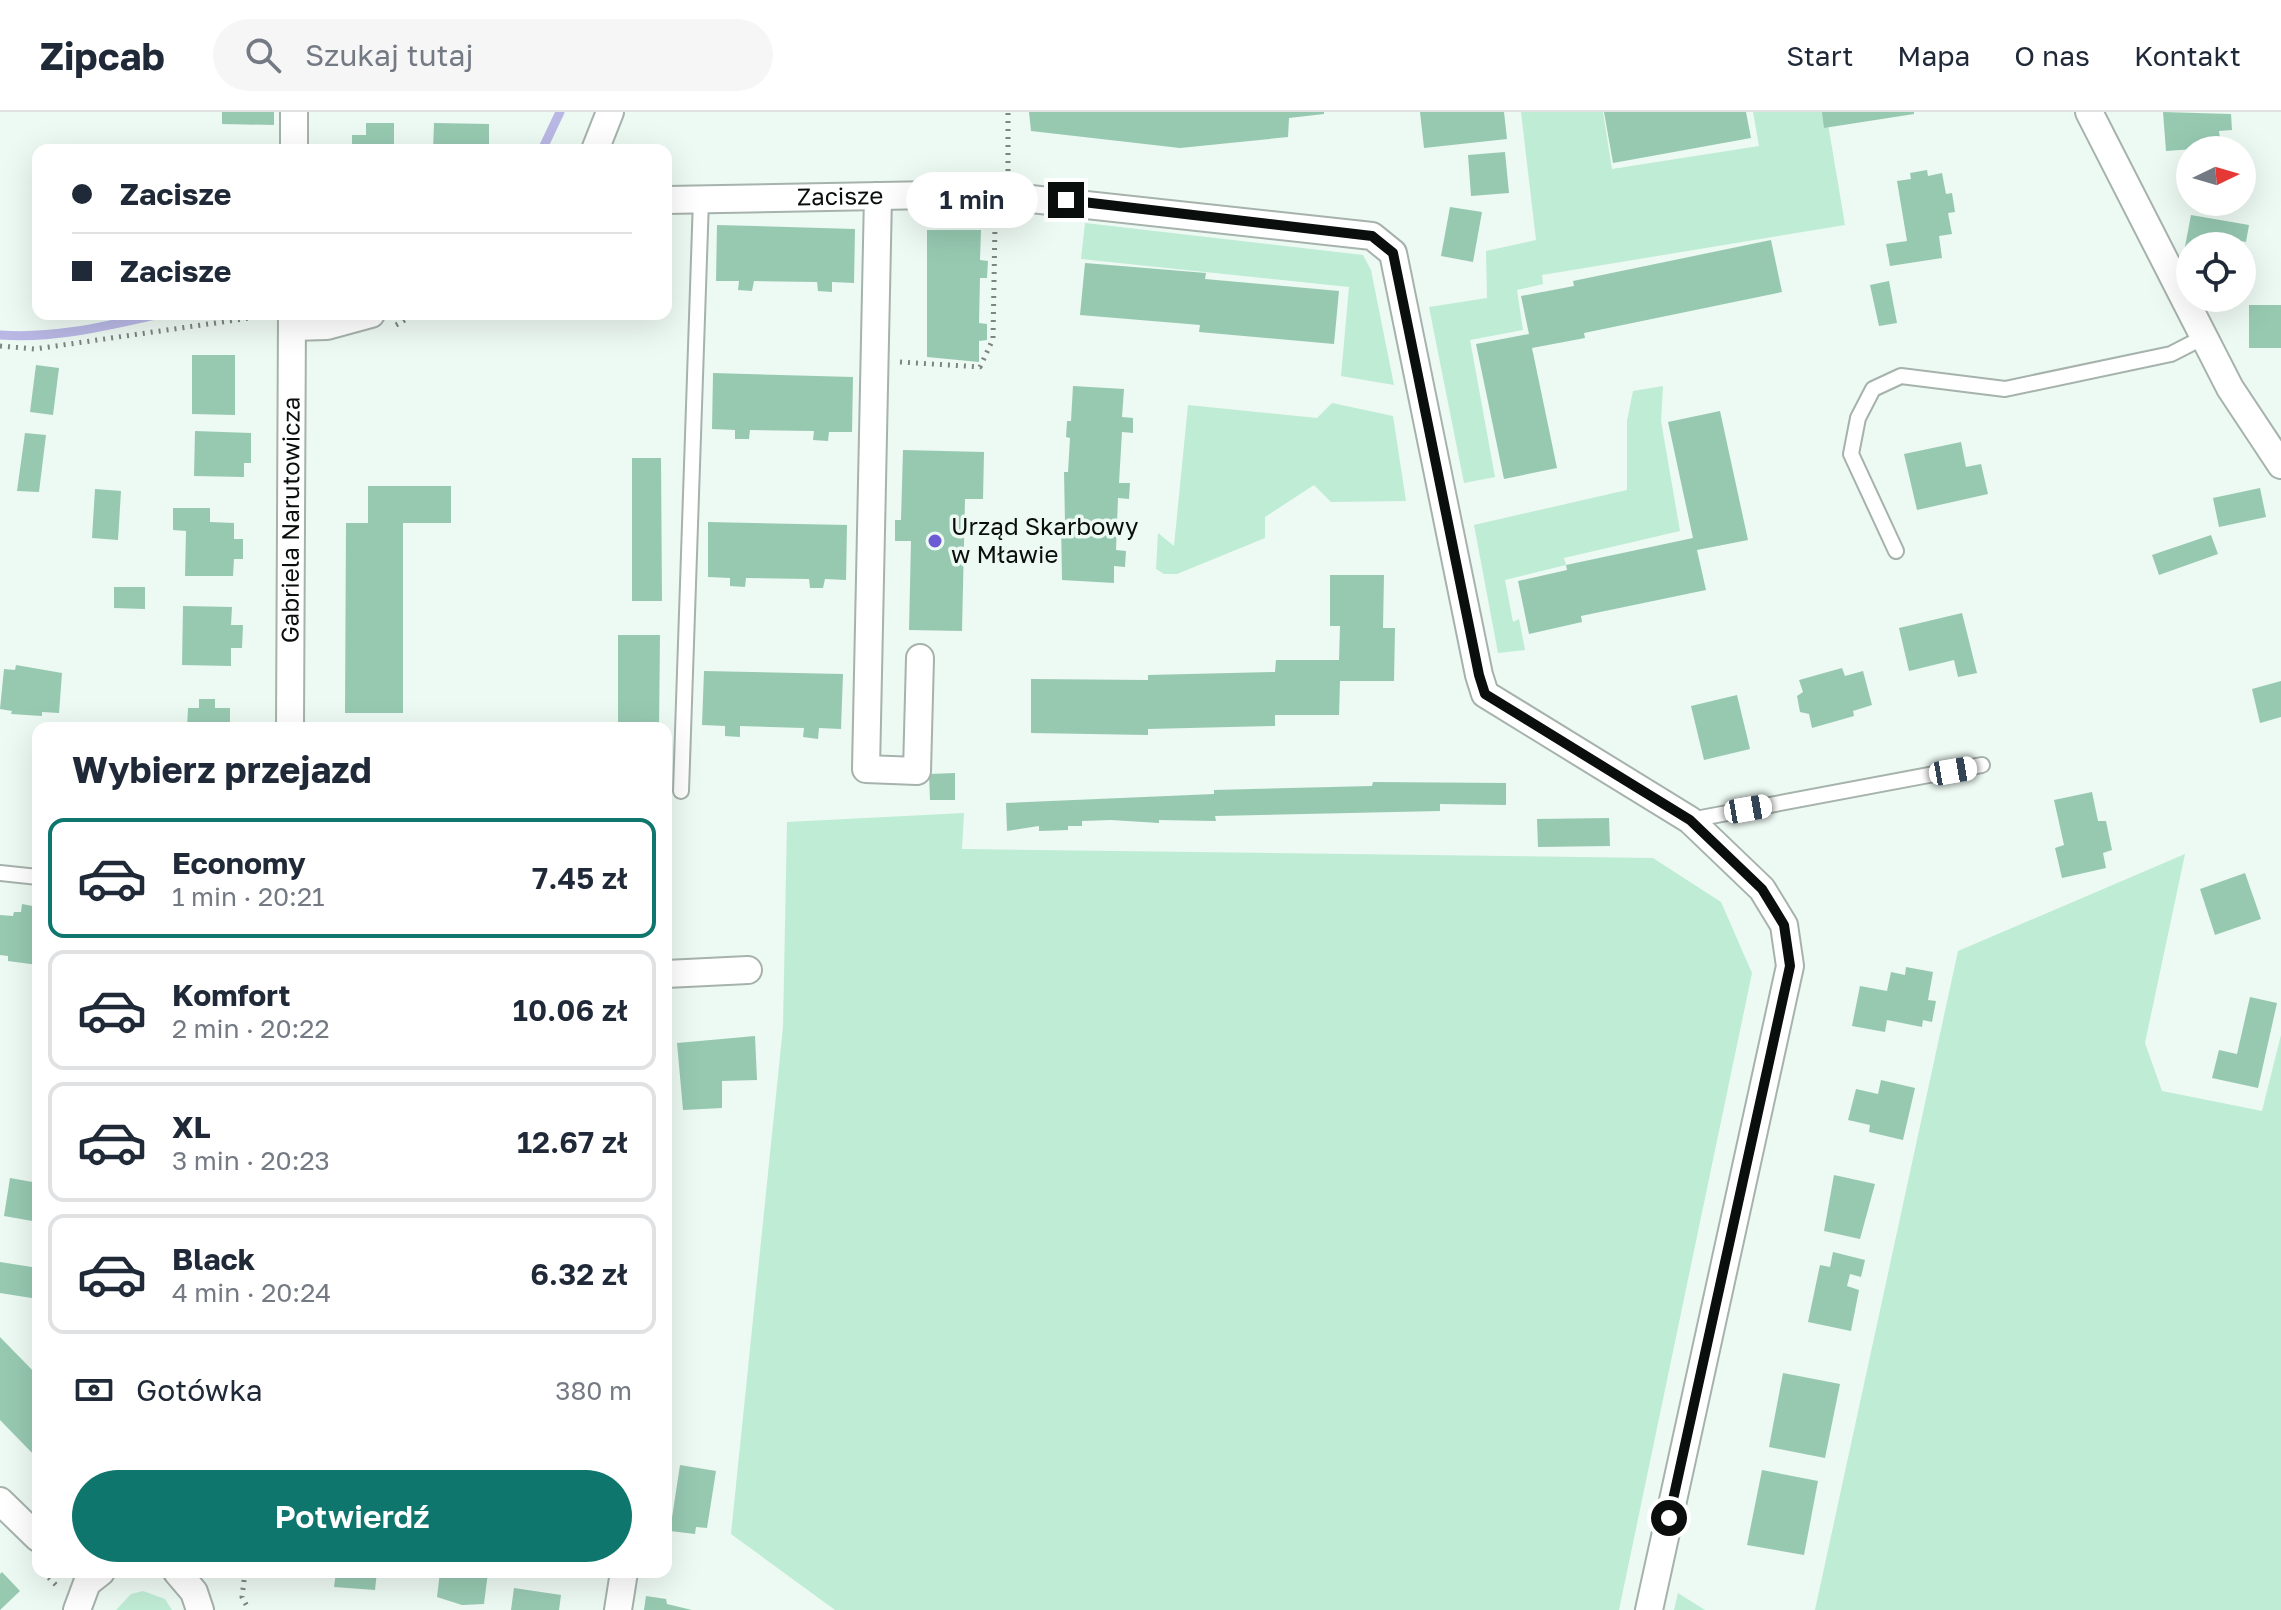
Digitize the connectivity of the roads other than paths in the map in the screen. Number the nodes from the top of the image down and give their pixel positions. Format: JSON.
{"nodes":[{"id":1,"x":294,"y":112,"type":"edge"},
{"id":2,"x":610,"y":112,"type":"edge"},
{"id":3,"x":2089,"y":112,"type":"edge"},
{"id":4,"x":294,"y":144,"type":"edge"},
{"id":5,"x":597,"y":144,"type":"edge"},
{"id":6,"x":878,"y":196,"type":"junction"},
{"id":7,"x":701,"y":199,"type":"junction"},
{"id":8,"x":672,"y":200,"type":"edge"},
{"id":9,"x":286,"y":320,"type":"edge"},
{"id":10,"x":292,"y":320,"type":"edge"},
{"id":11,"x":349,"y":320,"type":"edge"},
{"id":12,"x":2204,"y":337,"type":"junction"},
{"id":13,"x":2281,"y":465,"type":"edge"},
{"id":14,"x":1896,"y":551,"type":"dead end"},
{"id":15,"x":920,"y":658,"type":"dead end"},
{"id":16,"x":290,"y":722,"type":"edge"},
{"id":17,"x":1982,"y":765,"type":"dead end"},
{"id":18,"x":681,"y":791,"type":"dead end"},
{"id":19,"x":1690,"y":820,"type":"junction"},
{"id":20,"x":0,"y":873,"type":"edge"},
{"id":21,"x":32,"y":876,"type":"edge"},
{"id":22,"x":748,"y":970,"type":"dead end"},
{"id":23,"x":672,"y":974,"type":"edge"},
{"id":24,"x":0,"y":1501,"type":"edge"},
{"id":25,"x":32,"y":1532,"type":"edge"},
{"id":26,"x":87,"y":1578,"type":"edge"},
{"id":27,"x":186,"y":1578,"type":"edge"},
{"id":28,"x":623,"y":1578,"type":"edge"},
{"id":29,"x":77,"y":1610,"type":"edge"},
{"id":30,"x":200,"y":1610,"type":"edge"},
{"id":31,"x":618,"y":1610,"type":"edge"},
{"id":32,"x":1649,"y":1610,"type":"edge"}],
"edges":[{"from":1,"to":4,"type":"street"},
{"from":2,"to":5,"type":"street"},
{"from":3,"to":12,"type":"street"},
{"from":6,"to":7,"type":"street","name":"Zacisze"},
{"from":6,"to":15,"type":"street"},
{"from":6,"to":19,"type":"street","name":"Zacisze"},
{"from":7,"to":8,"type":"street","name":"Zacisze"},
{"from":7,"to":18,"type":"lane"},
{"from":9,"to":16,"type":"street","name":"Gabriela Narutowicza"},
{"from":10,"to":11,"type":"street"},
{"from":12,"to":13,"type":"street"},
{"from":12,"to":14,"type":"lane"},
{"from":17,"to":19,"type":"lane"},
{"from":19,"to":32,"type":"street","name":"Zacisze"},
{"from":20,"to":21,"type":"lane"},
{"from":22,"to":23,"type":"street"},
{"from":24,"to":25,"type":"street"},
{"from":26,"to":29,"type":"street"},
{"from":27,"to":30,"type":"street"},
{"from":28,"to":31,"type":"street"}]}
